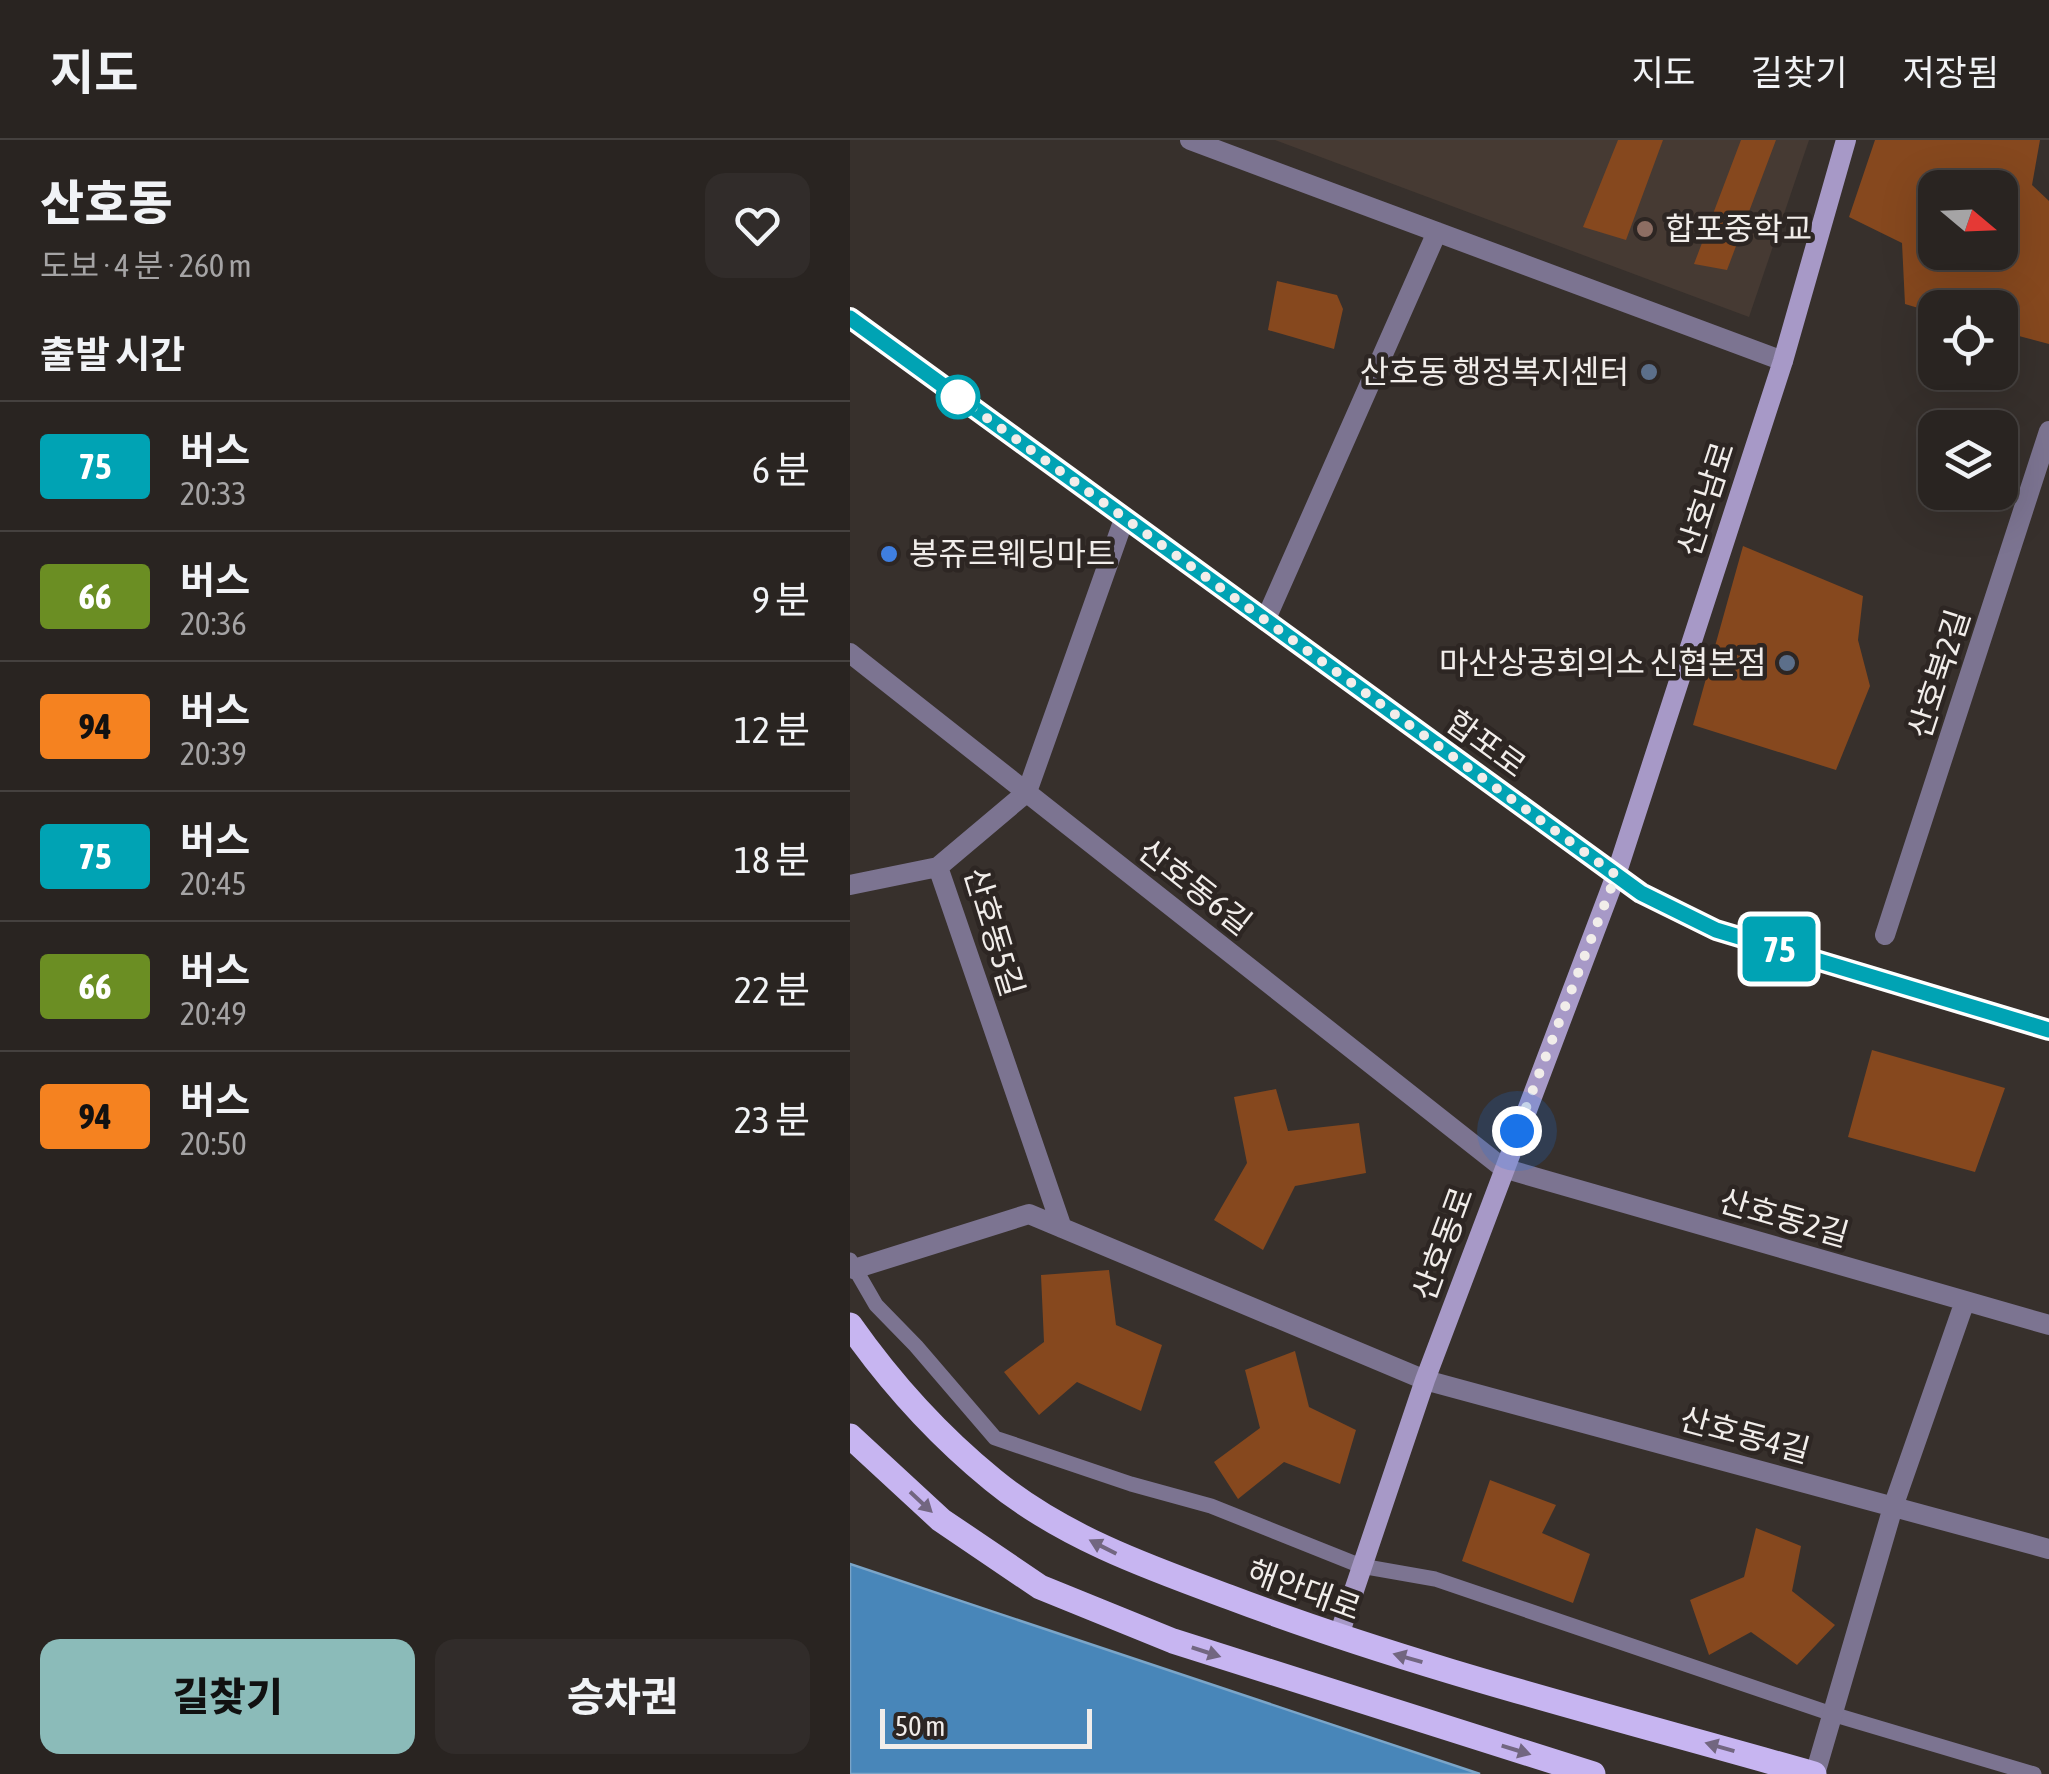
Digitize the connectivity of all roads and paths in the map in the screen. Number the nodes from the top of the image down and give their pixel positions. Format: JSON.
{"nodes":[{"id":1,"x":1190,"y":140,"type":"edge"},
{"id":2,"x":1846,"y":140,"type":"edge"},
{"id":3,"x":1437,"y":232,"type":"junction"},
{"id":4,"x":850,"y":318,"type":"edge"},
{"id":5,"x":1783,"y":361,"type":"junction"},
{"id":6,"x":2049,"y":431,"type":"edge"},
{"id":7,"x":2027,"y":502,"type":"junction"},
{"id":8,"x":2049,"y":509,"type":"edge"},
{"id":9,"x":1124,"y":519,"type":"junction"},
{"id":10,"x":1265,"y":621,"type":"junction"},
{"id":11,"x":850,"y":652,"type":"edge"},
{"id":12,"x":1027,"y":792,"type":"junction"},
{"id":13,"x":938,"y":868,"type":"junction"},
{"id":14,"x":1616,"y":875,"type":"junction"},
{"id":15,"x":850,"y":885,"type":"edge"},
{"id":16,"x":1886,"y":935,"type":"dead end"},
{"id":17,"x":2049,"y":1030,"type":"edge"},
{"id":18,"x":1502,"y":1168,"type":"junction"},
{"id":19,"x":1062,"y":1228,"type":"junction"},
{"id":20,"x":852,"y":1264,"type":"edge"},
{"id":21,"x":1965,"y":1301,"type":"junction"},
{"id":22,"x":850,"y":1325,"type":"edge"},
{"id":23,"x":2049,"y":1326,"type":"edge"},
{"id":24,"x":1425,"y":1380,"type":"junction"},
{"id":25,"x":850,"y":1436,"type":"edge"},
{"id":26,"x":1893,"y":1507,"type":"junction"},
{"id":27,"x":2049,"y":1549,"type":"edge"},
{"id":28,"x":1362,"y":1566,"type":"junction"},
{"id":29,"x":1338,"y":1638,"type":"junction"},
{"id":30,"x":1832,"y":1714,"type":"junction"},
{"id":31,"x":1593,"y":1774,"type":"edge"},
{"id":32,"x":1815,"y":1774,"type":"edge"},
{"id":33,"x":2034,"y":1774,"type":"edge"}],
"edges":[{"from":1,"to":3,"type":"street"},
{"from":2,"to":5,"type":"main road","name":"산호남로"},
{"from":3,"to":5,"type":"street"},
{"from":3,"to":10,"type":"street"},
{"from":4,"to":9,"type":"main road","name":"합포로"},
{"from":5,"to":14,"type":"main road","name":"산호남로"},
{"from":6,"to":7,"type":"street","name":"산호북2길"},
{"from":7,"to":8,"type":"street"},
{"from":7,"to":16,"type":"street","name":"산호북2길"},
{"from":9,"to":10,"type":"main road","name":"합포로"},
{"from":9,"to":12,"type":"street","name":"산호동5길"},
{"from":10,"to":14,"type":"main road","name":"합포로"},
{"from":11,"to":12,"type":"street","name":"산호동6길"},
{"from":12,"to":13,"type":"street","name":"산호동5길"},
{"from":12,"to":18,"type":"street","name":"산호동6길"},
{"from":13,"to":15,"type":"street"},
{"from":13,"to":19,"type":"street","name":"산호동5길"},
{"from":14,"to":17,"type":"main road","name":"합포로"},
{"from":14,"to":18,"type":"main road","name":"산호동로"},
{"from":18,"to":21,"type":"street","name":"산호동2길"},
{"from":18,"to":24,"type":"main road","name":"산호동로"},
{"from":19,"to":20,"type":"street","name":"산호동4길"},
{"from":19,"to":24,"type":"street","name":"산호동4길"},
{"from":20,"to":28,"type":"lane"},
{"from":21,"to":23,"type":"street","name":"산호동2길"},
{"from":21,"to":26,"type":"street"},
{"from":29,"to":22,"type":"main road","name":"해안대로","one_way":true},
{"from":24,"to":26,"type":"street","name":"산호동4길"},
{"from":24,"to":28,"type":"main road","name":"산호동로"},
{"from":25,"to":31,"type":"main road","one_way":true},
{"from":26,"to":27,"type":"street","name":"산호동4길"},
{"from":26,"to":30,"type":"street"},
{"from":28,"to":29,"type":"main road","name":"산호동로"},
{"from":28,"to":30,"type":"lane"},
{"from":32,"to":29,"type":"main road","name":"해안대로","one_way":true},
{"from":30,"to":32,"type":"street"},
{"from":30,"to":33,"type":"lane"}]}
